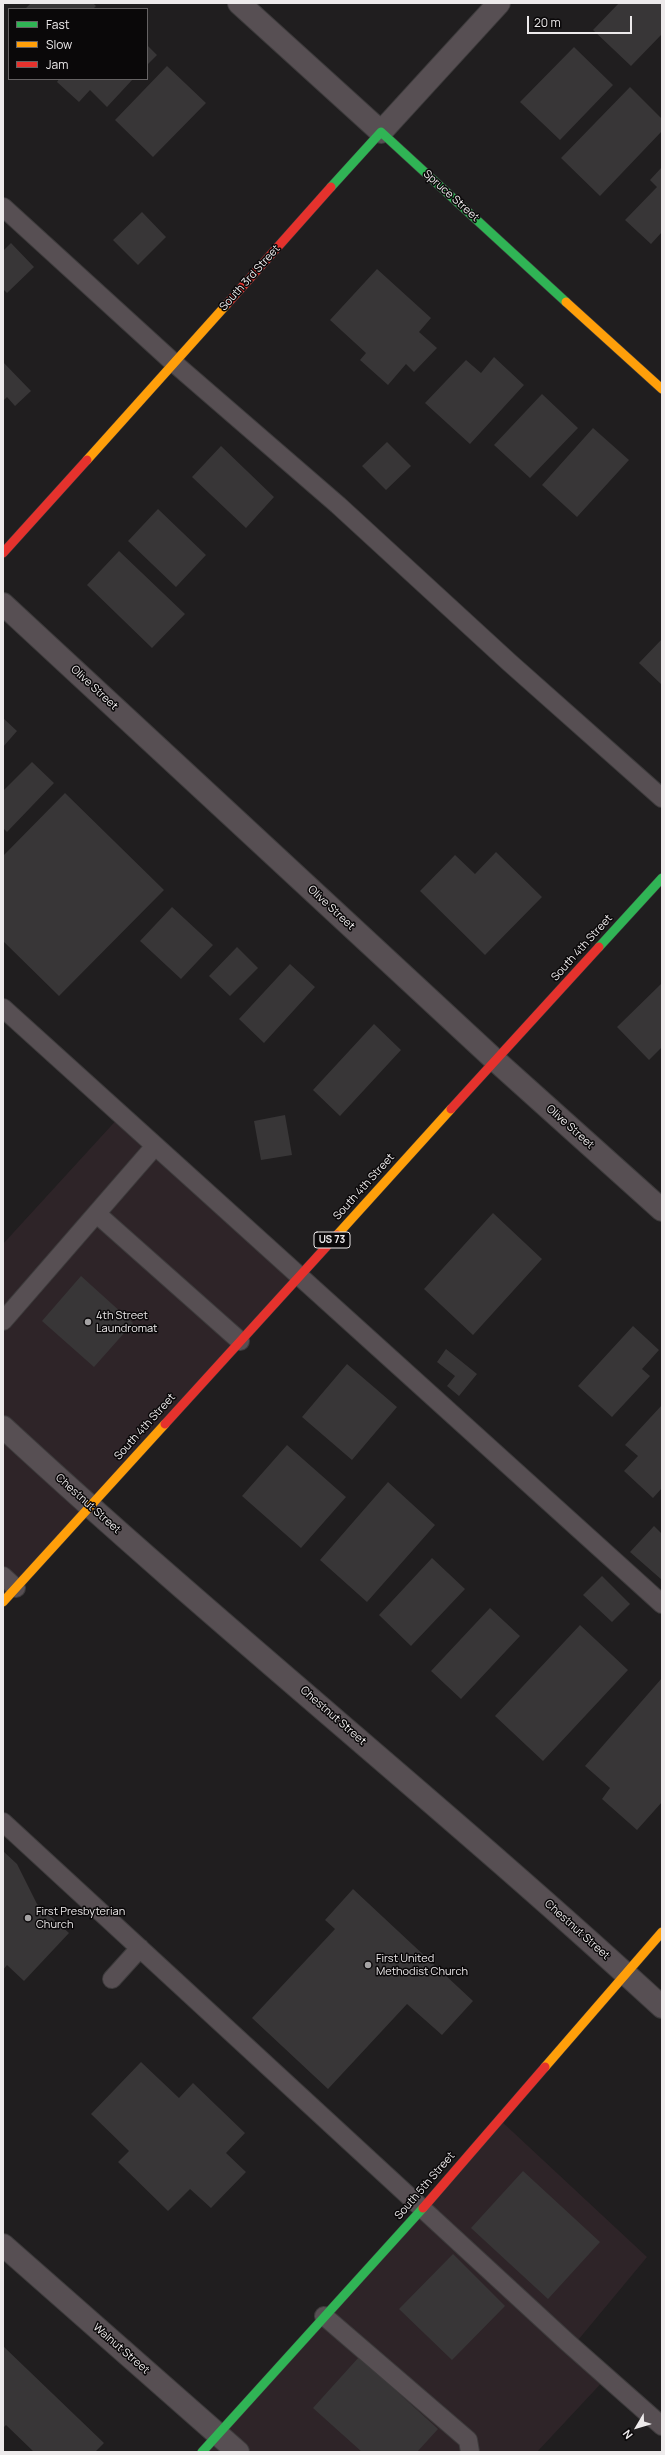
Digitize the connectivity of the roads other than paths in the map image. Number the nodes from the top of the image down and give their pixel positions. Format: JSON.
{"nodes":[{"id":1,"x":239,"y":3,"type":"edge"},
{"id":2,"x":499,"y":3,"type":"edge"},
{"id":3,"x":381,"y":132,"type":"junction"},
{"id":4,"x":3,"y":206,"type":"edge"},
{"id":5,"x":174,"y":362,"type":"junction"},
{"id":6,"x":662,"y":389,"type":"edge"},
{"id":7,"x":3,"y":553,"type":"edge"},
{"id":8,"x":3,"y":604,"type":"edge"},
{"id":9,"x":662,"y":798,"type":"edge"},
{"id":10,"x":662,"y":878,"type":"edge"},
{"id":11,"x":3,"y":1008,"type":"edge"},
{"id":12,"x":496,"y":1060,"type":"junction"},
{"id":13,"x":155,"y":1146,"type":"junction"},
{"id":14,"x":662,"y":1210,"type":"edge"},
{"id":15,"x":97,"y":1214,"type":"junction"},
{"id":16,"x":299,"y":1276,"type":"junction"},
{"id":17,"x":3,"y":1321,"type":"edge"},
{"id":18,"x":240,"y":1341,"type":"junction"},
{"id":19,"x":3,"y":1427,"type":"edge"},
{"id":20,"x":89,"y":1506,"type":"junction"},
{"id":21,"x":3,"y":1576,"type":"edge"},
{"id":22,"x":16,"y":1588,"type":"junction"},
{"id":23,"x":3,"y":1602,"type":"edge"},
{"id":24,"x":662,"y":1604,"type":"edge"},
{"id":25,"x":3,"y":1822,"type":"edge"},
{"id":26,"x":662,"y":1932,"type":"edge"},
{"id":27,"x":140,"y":1948,"type":"junction"},
{"id":28,"x":625,"y":1973,"type":"junction"},
{"id":29,"x":112,"y":1979,"type":"dead end"},
{"id":30,"x":662,"y":2007,"type":"edge"},
{"id":31,"x":423,"y":2208,"type":"junction"},
{"id":32,"x":3,"y":2245,"type":"edge"},
{"id":33,"x":324,"y":2316,"type":"junction"},
{"id":34,"x":662,"y":2426,"type":"edge"},
{"id":35,"x":218,"y":2434,"type":"junction"},
{"id":36,"x":202,"y":2452,"type":"edge"},
{"id":37,"x":238,"y":2452,"type":"edge"},
{"id":38,"x":470,"y":2452,"type":"edge"}],
"edges":[{"from":1,"to":3,"type":"street","name":"Spruce Street"},
{"from":2,"to":3,"type":"street","name":"South 3rd Street"},
{"from":3,"to":5,"type":"main road","name":"South 3rd Street"},
{"from":3,"to":6,"type":"main road","name":"Spruce Street"},
{"from":4,"to":5,"type":"lane"},
{"from":5,"to":7,"type":"main road","name":"South 3rd Street"},
{"from":5,"to":9,"type":"lane"},
{"from":8,"to":12,"type":"street","name":"Olive Street"},
{"from":10,"to":12,"type":"main road","name":"South 4th Street","number":"US 73"},
{"from":11,"to":13,"type":"lane"},
{"from":12,"to":14,"type":"street","name":"Olive Street"},
{"from":12,"to":16,"type":"main road","name":"South 4th Street","number":"US 73"},
{"from":13,"to":15,"type":"lane"},
{"from":13,"to":16,"type":"lane"},
{"from":15,"to":17,"type":"lane"},
{"from":15,"to":18,"type":"lane"},
{"from":16,"to":18,"type":"main road","name":"South 4th Street","number":"US 73"},
{"from":16,"to":24,"type":"lane"},
{"from":18,"to":20,"type":"main road","name":"South 4th Street","number":"US 73"},
{"from":19,"to":20,"type":"street","name":"Chestnut Street"},
{"from":20,"to":22,"type":"main road","name":"South 4th Street","number":"US 73"},
{"from":20,"to":28,"type":"street","name":"Chestnut Street"},
{"from":21,"to":22,"type":"lane"},
{"from":22,"to":23,"type":"main road","name":"South 4th Street","number":"US 73"},
{"from":25,"to":27,"type":"lane"},
{"from":26,"to":28,"type":"main road","name":"South 5th Street"},
{"from":27,"to":29,"type":"lane"},
{"from":27,"to":31,"type":"lane"},
{"from":28,"to":30,"type":"street","name":"Chestnut Street"},
{"from":28,"to":31,"type":"main road","name":"South 5th Street"},
{"from":31,"to":33,"type":"main road","name":"South 5th Street"},
{"from":31,"to":34,"type":"lane"},
{"from":32,"to":35,"type":"street","name":"Walnut Street"},
{"from":33,"to":35,"type":"main road","name":"South 5th Street"},
{"from":33,"to":38,"type":"lane"},
{"from":35,"to":36,"type":"main road","name":"South 5th Street"},
{"from":35,"to":37,"type":"street","name":"Walnut Street"}]}
